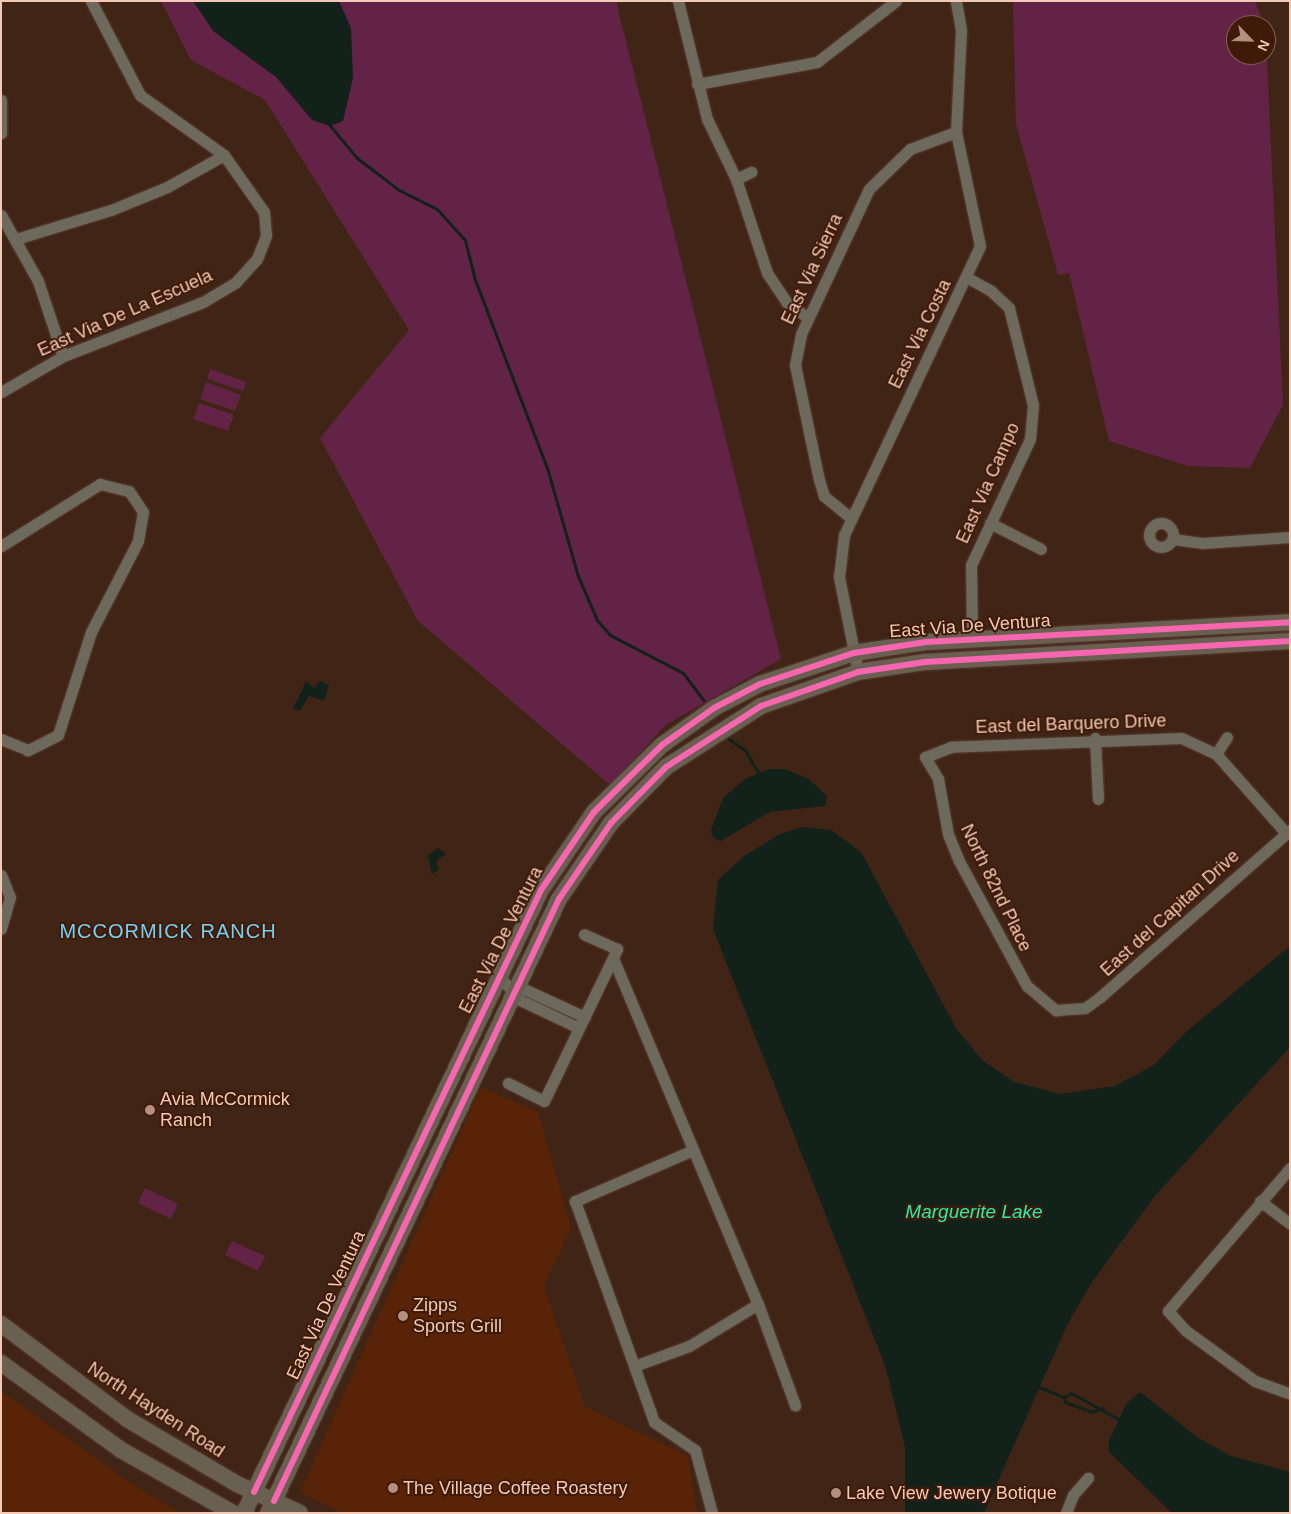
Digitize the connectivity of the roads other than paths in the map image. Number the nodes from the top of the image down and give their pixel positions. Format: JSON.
{"nodes":[{"id":1,"x":91,"y":1,"type":"edge"},
{"id":2,"x":678,"y":1,"type":"edge"},
{"id":3,"x":896,"y":1,"type":"edge"},
{"id":4,"x":956,"y":1,"type":"edge"},
{"id":5,"x":696,"y":84,"type":"junction"},
{"id":6,"x":1,"y":100,"type":"edge"},
{"id":7,"x":956,"y":132,"type":"junction"},
{"id":8,"x":1,"y":133,"type":"edge"},
{"id":9,"x":224,"y":155,"type":"junction"},
{"id":10,"x":751,"y":172,"type":"dead end"},
{"id":11,"x":736,"y":180,"type":"junction"},
{"id":12,"x":1,"y":214,"type":"edge"},
{"id":13,"x":16,"y":239,"type":"junction"},
{"id":14,"x":966,"y":277,"type":"junction"},
{"id":15,"x":807,"y":318,"type":"junction"},
{"id":16,"x":63,"y":356,"type":"junction"},
{"id":17,"x":1,"y":392,"type":"edge"},
{"id":18,"x":851,"y":518,"type":"junction"},
{"id":19,"x":990,"y":523,"type":"junction"},
{"id":20,"x":1290,"y":537,"type":"edge"},
{"id":21,"x":1173,"y":539,"type":"dead end"},
{"id":22,"x":1,"y":546,"type":"edge"},
{"id":23,"x":1041,"y":549,"type":"dead end"},
{"id":24,"x":1290,"y":622,"type":"edge"},
{"id":25,"x":972,"y":639,"type":"junction"},
{"id":26,"x":1290,"y":641,"type":"edge"},
{"id":27,"x":854,"y":653,"type":"junction"},
{"id":28,"x":858,"y":672,"type":"junction"},
{"id":29,"x":1227,"y":737,"type":"dead end"},
{"id":30,"x":1095,"y":738,"type":"junction"},
{"id":31,"x":1,"y":739,"type":"edge"},
{"id":32,"x":1216,"y":754,"type":"junction"},
{"id":33,"x":925,"y":757,"type":"joint"},
{"id":34,"x":1098,"y":799,"type":"dead end"},
{"id":35,"x":1288,"y":832,"type":"edge"},
{"id":36,"x":1,"y":875,"type":"edge"},
{"id":37,"x":1,"y":929,"type":"edge"},
{"id":38,"x":584,"y":934,"type":"dead end"},
{"id":39,"x":613,"y":958,"type":"junction"},
{"id":40,"x":499,"y":976,"type":"junction"},
{"id":41,"x":515,"y":990,"type":"junction"},
{"id":42,"x":1067,"y":1011,"type":"joint"},
{"id":43,"x":584,"y":1017,"type":"junction"},
{"id":44,"x":579,"y":1028,"type":"junction"},
{"id":45,"x":508,"y":1083,"type":"dead end"},
{"id":46,"x":693,"y":1150,"type":"junction"},
{"id":47,"x":1290,"y":1168,"type":"edge"},
{"id":48,"x":1260,"y":1201,"type":"junction"},
{"id":49,"x":1290,"y":1224,"type":"edge"},
{"id":50,"x":758,"y":1304,"type":"junction"},
{"id":51,"x":1,"y":1324,"type":"edge"},
{"id":52,"x":1,"y":1363,"type":"edge"},
{"id":53,"x":637,"y":1365,"type":"junction"},
{"id":54,"x":1290,"y":1394,"type":"edge"},
{"id":55,"x":795,"y":1405,"type":"dead end"},
{"id":56,"x":1088,"y":1478,"type":"dead end"},
{"id":57,"x":254,"y":1492,"type":"junction"},
{"id":58,"x":271,"y":1507,"type":"edge"},
{"id":59,"x":233,"y":1513,"type":"edge"},
{"id":60,"x":244,"y":1513,"type":"edge"},
{"id":61,"x":300,"y":1513,"type":"edge"},
{"id":62,"x":712,"y":1513,"type":"edge"},
{"id":63,"x":1066,"y":1513,"type":"edge"}],
"edges":[{"from":1,"to":9,"type":"street"},
{"from":2,"to":5,"type":"street"},
{"from":3,"to":5,"type":"street"},
{"from":4,"to":7,"type":"street","name":"East Via Costa"},
{"from":5,"to":11,"type":"street"},
{"from":6,"to":8,"type":"street"},
{"from":7,"to":14,"type":"street","name":"East Via Costa"},
{"from":7,"to":15,"type":"street","name":"East Via Sierra"},
{"from":9,"to":13,"type":"street"},
{"from":9,"to":16,"type":"street","name":"East Via De La Escuela"},
{"from":10,"to":11,"type":"street"},
{"from":11,"to":15,"type":"street"},
{"from":12,"to":13,"type":"street"},
{"from":13,"to":16,"type":"street"},
{"from":14,"to":18,"type":"street","name":"East Via Costa"},
{"from":14,"to":19,"type":"street","name":"East Via Campo"},
{"from":15,"to":18,"type":"street","name":"East Via Sierra"},
{"from":16,"to":17,"type":"street","name":"East Via De La Escuela"},
{"from":18,"to":27,"type":"street","name":"East Via Costa"},
{"from":19,"to":23,"type":"street"},
{"from":19,"to":25,"type":"street","name":"East Via Campo"},
{"from":20,"to":21,"type":"street"},
{"from":22,"to":31,"type":"street"},
{"from":24,"to":25,"type":"main road","name":"East Via De Ventura"},
{"from":25,"to":27,"type":"main road","name":"East Via De Ventura"},
{"from":26,"to":28,"type":"main road","name":"East Via De Ventura"},
{"from":27,"to":28,"type":"street","name":"East Via Costa"},
{"from":27,"to":40,"type":"main road","name":"East Via De Ventura"},
{"from":28,"to":41,"type":"main road","name":"East Via De Ventura"},
{"from":29,"to":32,"type":"street"},
{"from":30,"to":32,"type":"street","name":"East del Barquero Drive"},
{"from":30,"to":33,"type":"street","name":"East del Barquero Drive"},
{"from":30,"to":34,"type":"street","name":"East del Barquero Drive"},
{"from":32,"to":35,"type":"street","name":"East del Barquero Drive"},
{"from":33,"to":42,"type":"street","name":"North 82nd Place"},
{"from":35,"to":42,"type":"street","name":"East del Capitan Drive"},
{"from":36,"to":37,"type":"street"},
{"from":38,"to":39,"type":"street"},
{"from":39,"to":43,"type":"street"},
{"from":39,"to":46,"type":"street"},
{"from":40,"to":41,"type":"street"},
{"from":40,"to":57,"type":"main road","name":"East Via De Ventura"},
{"from":41,"to":43,"type":"street"},
{"from":41,"to":44,"type":"street"},
{"from":41,"to":58,"type":"main road","name":"East Via De Ventura"},
{"from":43,"to":44,"type":"street"},
{"from":44,"to":45,"type":"street"},
{"from":46,"to":50,"type":"street"},
{"from":46,"to":53,"type":"street"},
{"from":47,"to":48,"type":"street"},
{"from":48,"to":49,"type":"street"},
{"from":48,"to":54,"type":"street"},
{"from":50,"to":53,"type":"street"},
{"from":50,"to":55,"type":"street"},
{"from":51,"to":57,"type":"main road","name":"North Hayden Road"},
{"from":52,"to":59,"type":"main road"},
{"from":53,"to":62,"type":"street"},
{"from":56,"to":63,"type":"street"},
{"from":57,"to":58,"type":"main road","name":"North Hayden Road"},
{"from":57,"to":60,"type":"main road","name":"East Via De Ventura"},
{"from":58,"to":61,"type":"main road","name":"North Hayden Road"}]}
